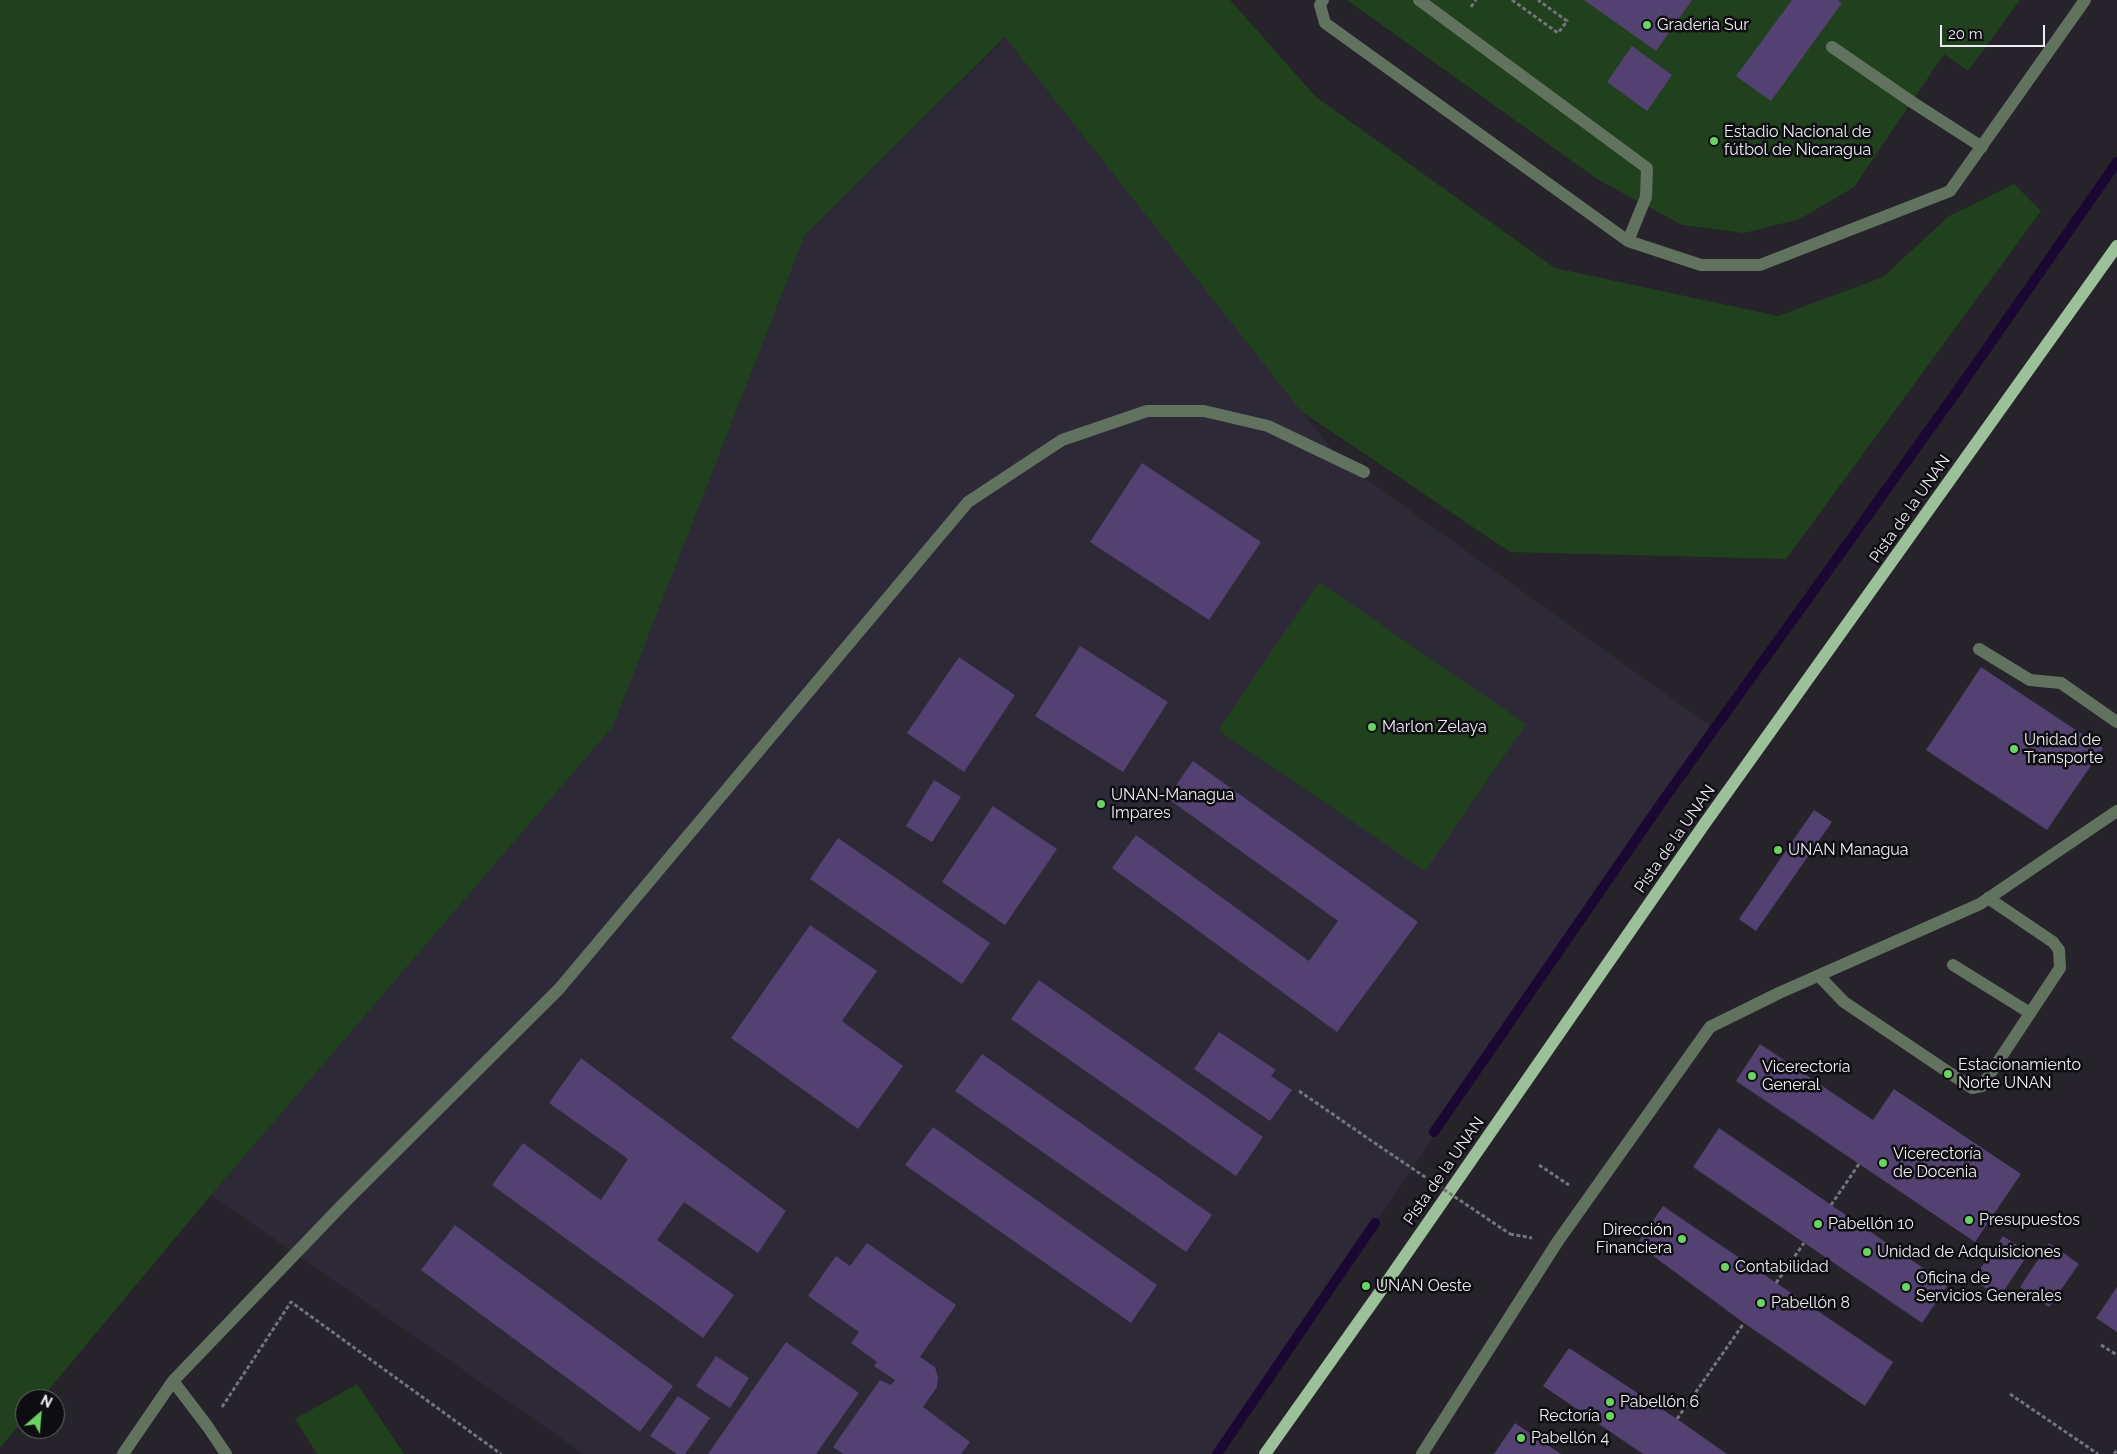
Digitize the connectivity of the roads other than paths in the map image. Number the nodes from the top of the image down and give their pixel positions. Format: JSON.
{"nodes":[{"id":1,"x":1323,"y":0,"type":"edge"},
{"id":2,"x":1419,"y":0,"type":"edge"},
{"id":3,"x":2085,"y":0,"type":"edge"},
{"id":4,"x":1832,"y":47,"type":"dead end"},
{"id":5,"x":1982,"y":146,"type":"junction"},
{"id":6,"x":1628,"y":241,"type":"junction"},
{"id":7,"x":2117,"y":246,"type":"edge"},
{"id":8,"x":1364,"y":472,"type":"dead end"},
{"id":9,"x":1979,"y":649,"type":"dead end"},
{"id":10,"x":2117,"y":722,"type":"edge"},
{"id":11,"x":2117,"y":811,"type":"edge"},
{"id":12,"x":1988,"y":898,"type":"junction"},
{"id":13,"x":1953,"y":964,"type":"dead end"},
{"id":14,"x":1819,"y":976,"type":"junction"},
{"id":15,"x":2030,"y":1013,"type":"junction"},
{"id":16,"x":173,"y":1382,"type":"junction"},
{"id":17,"x":123,"y":1454,"type":"edge"},
{"id":18,"x":226,"y":1454,"type":"edge"},
{"id":19,"x":1265,"y":1454,"type":"edge"},
{"id":20,"x":1422,"y":1454,"type":"edge"}],
"edges":[{"from":1,"to":6,"type":"street"},
{"from":2,"to":6,"type":"street"},
{"from":3,"to":5,"type":"street"},
{"from":4,"to":5,"type":"street"},
{"from":5,"to":6,"type":"street"},
{"from":7,"to":19,"type":"main road","name":"Pista de la UNAN"},
{"from":8,"to":16,"type":"street"},
{"from":9,"to":10,"type":"street"},
{"from":11,"to":12,"type":"street"},
{"from":12,"to":14,"type":"street"},
{"from":12,"to":15,"type":"street"},
{"from":13,"to":15,"type":"street"},
{"from":14,"to":15,"type":"street"},
{"from":14,"to":20,"type":"street"},
{"from":16,"to":17,"type":"street"},
{"from":16,"to":18,"type":"street"}]}
